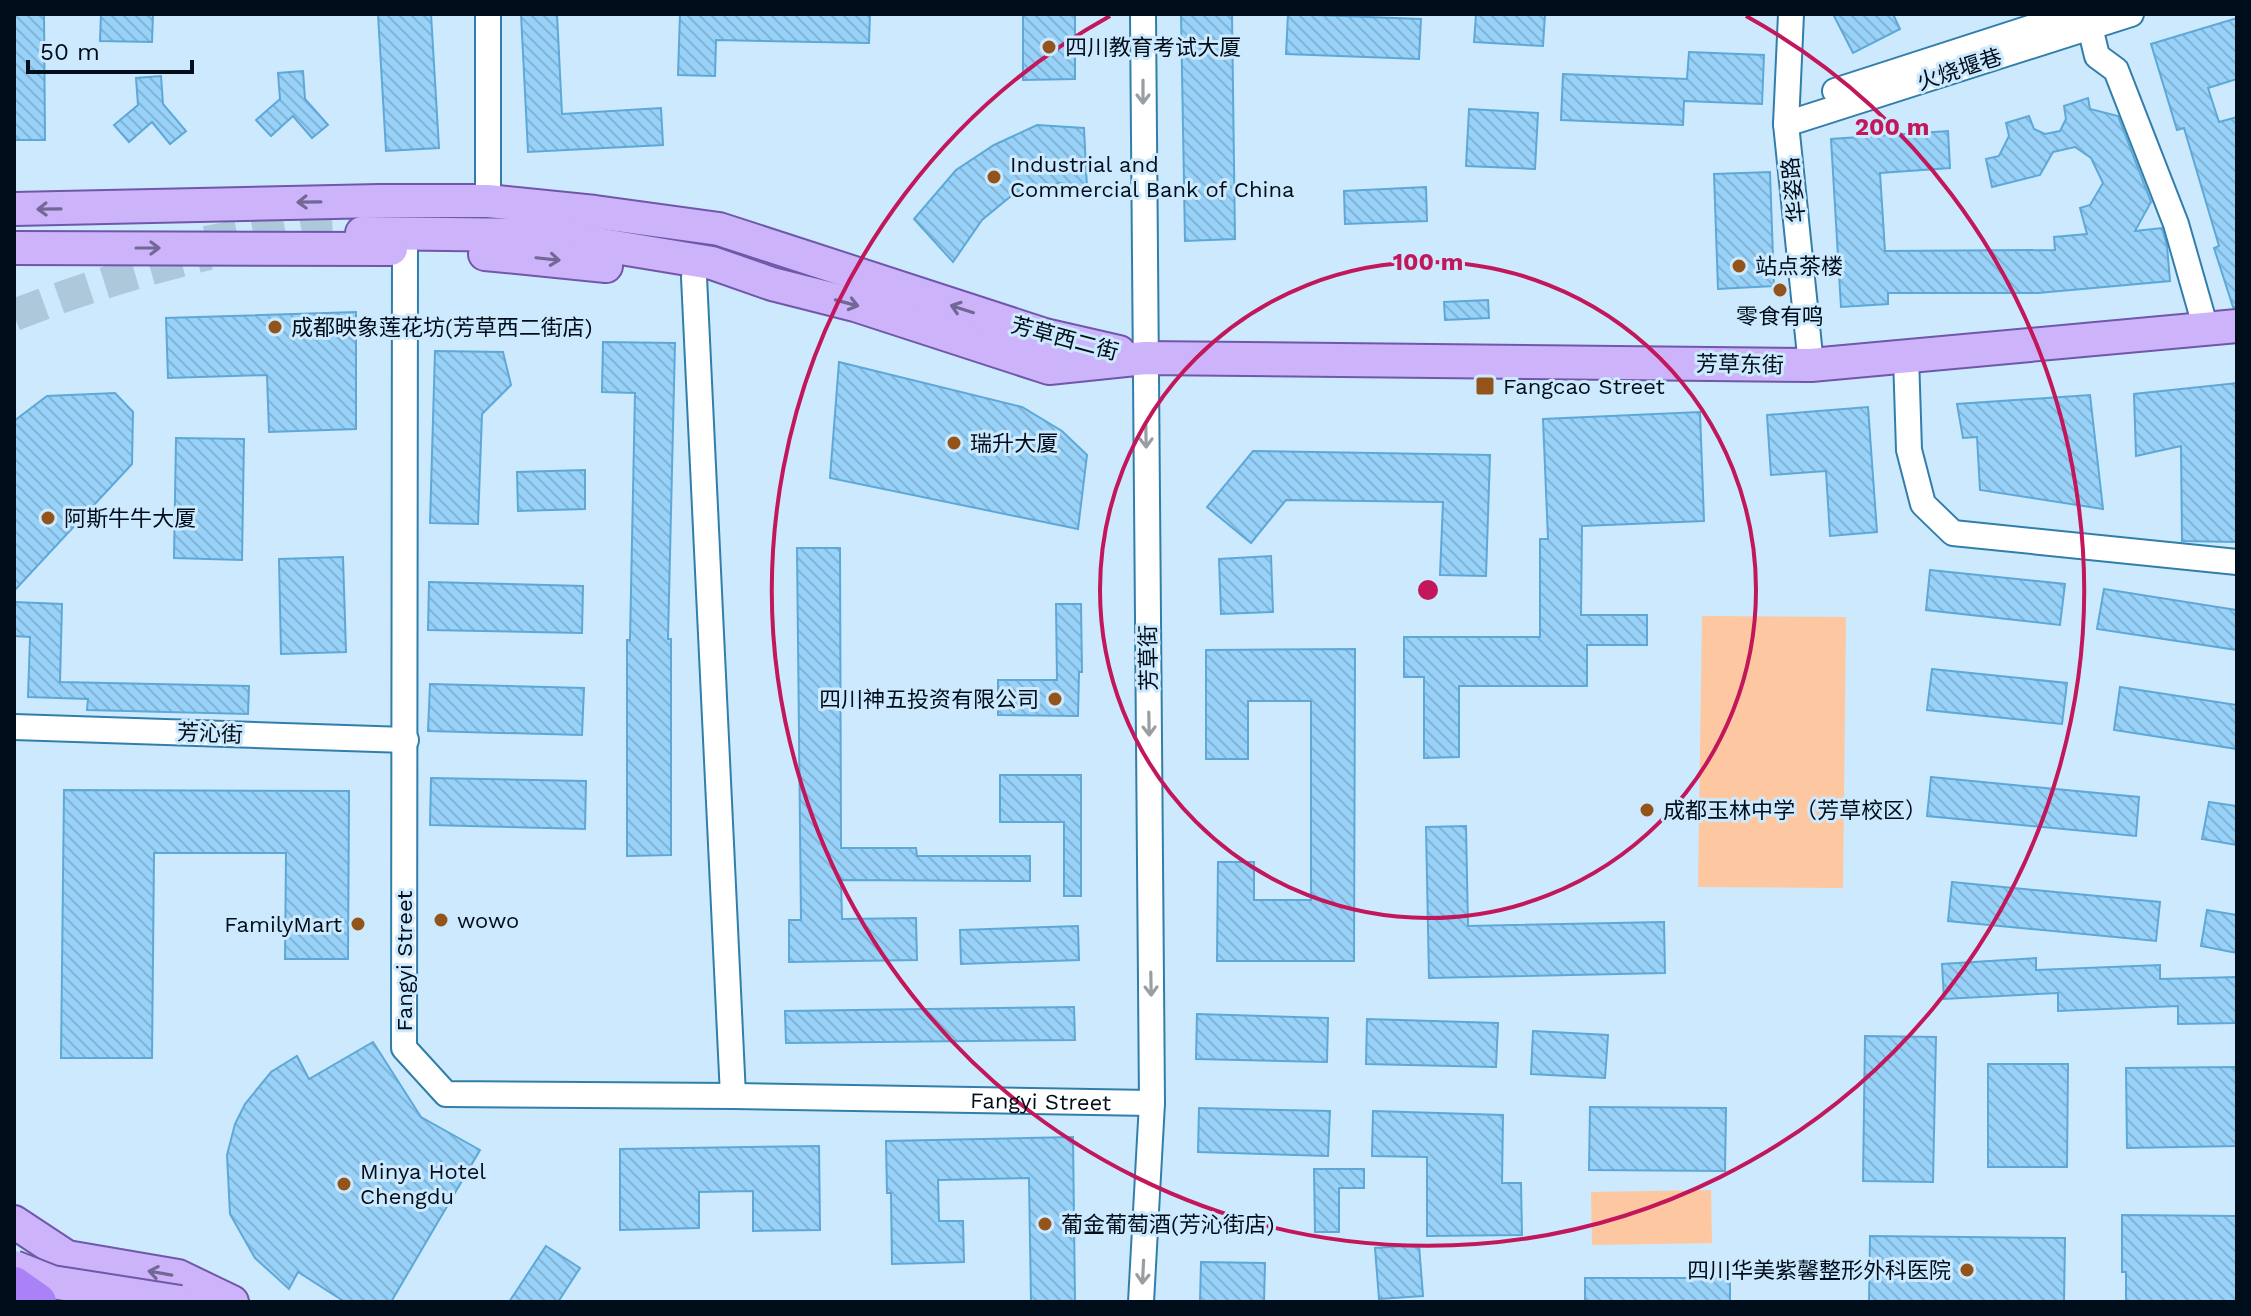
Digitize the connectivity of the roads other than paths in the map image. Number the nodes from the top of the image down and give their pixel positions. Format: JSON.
{"nodes":[{"id":1,"x":488,"y":14,"type":"edge"},
{"id":2,"x":1143,"y":14,"type":"edge"},
{"id":3,"x":1791,"y":14,"type":"edge"},
{"id":4,"x":2131,"y":14,"type":"edge"},
{"id":5,"x":2082,"y":20,"type":"edge"},
{"id":6,"x":1786,"y":115,"type":"junction"},
{"id":7,"x":488,"y":201,"type":"junction"},
{"id":8,"x":14,"y":209,"type":"edge"},
{"id":9,"x":14,"y":248,"type":"edge"},
{"id":10,"x":405,"y":249,"type":"junction"},
{"id":11,"x":800,"y":258,"type":"junction"},
{"id":12,"x":694,"y":277,"type":"junction"},
{"id":13,"x":772,"y":284,"type":"junction"},
{"id":14,"x":2222,"y":327,"type":"edge"},
{"id":15,"x":1906,"y":356,"type":"junction"},
{"id":16,"x":1145,"y":358,"type":"junction"},
{"id":17,"x":1811,"y":365,"type":"junction"},
{"id":18,"x":2237,"y":562,"type":"edge"},
{"id":19,"x":14,"y":727,"type":"edge"},
{"id":20,"x":406,"y":740,"type":"junction"},
{"id":21,"x":733,"y":1096,"type":"junction"},
{"id":22,"x":1152,"y":1103,"type":"junction"},
{"id":23,"x":14,"y":1222,"type":"edge"},
{"id":24,"x":43,"y":1241,"type":"junction"},
{"id":25,"x":14,"y":1267,"type":"edge"},
{"id":26,"x":14,"y":1285,"type":"edge"},
{"id":27,"x":14,"y":1299,"type":"edge"},
{"id":28,"x":29,"y":1302,"type":"edge"},
{"id":29,"x":38,"y":1302,"type":"edge"},
{"id":30,"x":50,"y":1302,"type":"edge"},
{"id":31,"x":180,"y":1302,"type":"edge"},
{"id":32,"x":232,"y":1302,"type":"edge"},
{"id":33,"x":1141,"y":1302,"type":"edge"}],
"edges":[{"from":1,"to":7,"type":"street"},
{"from":2,"to":16,"type":"street","name":"芳草街","one_way":true},
{"from":3,"to":6,"type":"street","name":"华姿路"},
{"from":4,"to":5,"type":"street","name":"火烧堰巷"},
{"from":5,"to":6,"type":"street","name":"火烧堰巷"},
{"from":5,"to":14,"type":"street"},
{"from":6,"to":17,"type":"street","name":"华姿路"},
{"from":7,"to":8,"type":"main road","one_way":true},
{"from":7,"to":11,"type":"main road"},
{"from":9,"to":10,"type":"main road","one_way":true},
{"from":10,"to":12,"type":"main road","one_way":true},
{"from":10,"to":20,"type":"street","name":"Fangyi Street"},
{"from":11,"to":13,"type":"main road"},
{"from":16,"to":11,"type":"main road","name":"芳草西二街","one_way":true},
{"from":12,"to":13,"type":"main road"},
{"from":12,"to":21,"type":"street"},
{"from":13,"to":16,"type":"main road","name":"芳草西二街","one_way":true},
{"from":14,"to":15,"type":"main road","name":"芳草东街"},
{"from":15,"to":17,"type":"main road","name":"芳草东街"},
{"from":15,"to":18,"type":"street"},
{"from":16,"to":17,"type":"main road","name":"芳草东街"},
{"from":16,"to":22,"type":"street","name":"芳草街","one_way":true},
{"from":19,"to":20,"type":"street","name":"芳沁街"},
{"from":20,"to":21,"type":"street","name":"Fangyi Street"},
{"from":21,"to":22,"type":"street","name":"Fangyi Street"},
{"from":22,"to":33,"type":"street","name":"芳草街","one_way":true},
{"from":23,"to":24,"type":"main road"},
{"from":24,"to":28,"type":"street"},
{"from":32,"to":24,"type":"main road","one_way":true},
{"from":25,"to":31,"type":"main road","bridge":true},
{"from":26,"to":29,"type":"highway","bridge":true},
{"from":27,"to":30,"type":"main road","bridge":true}]}
